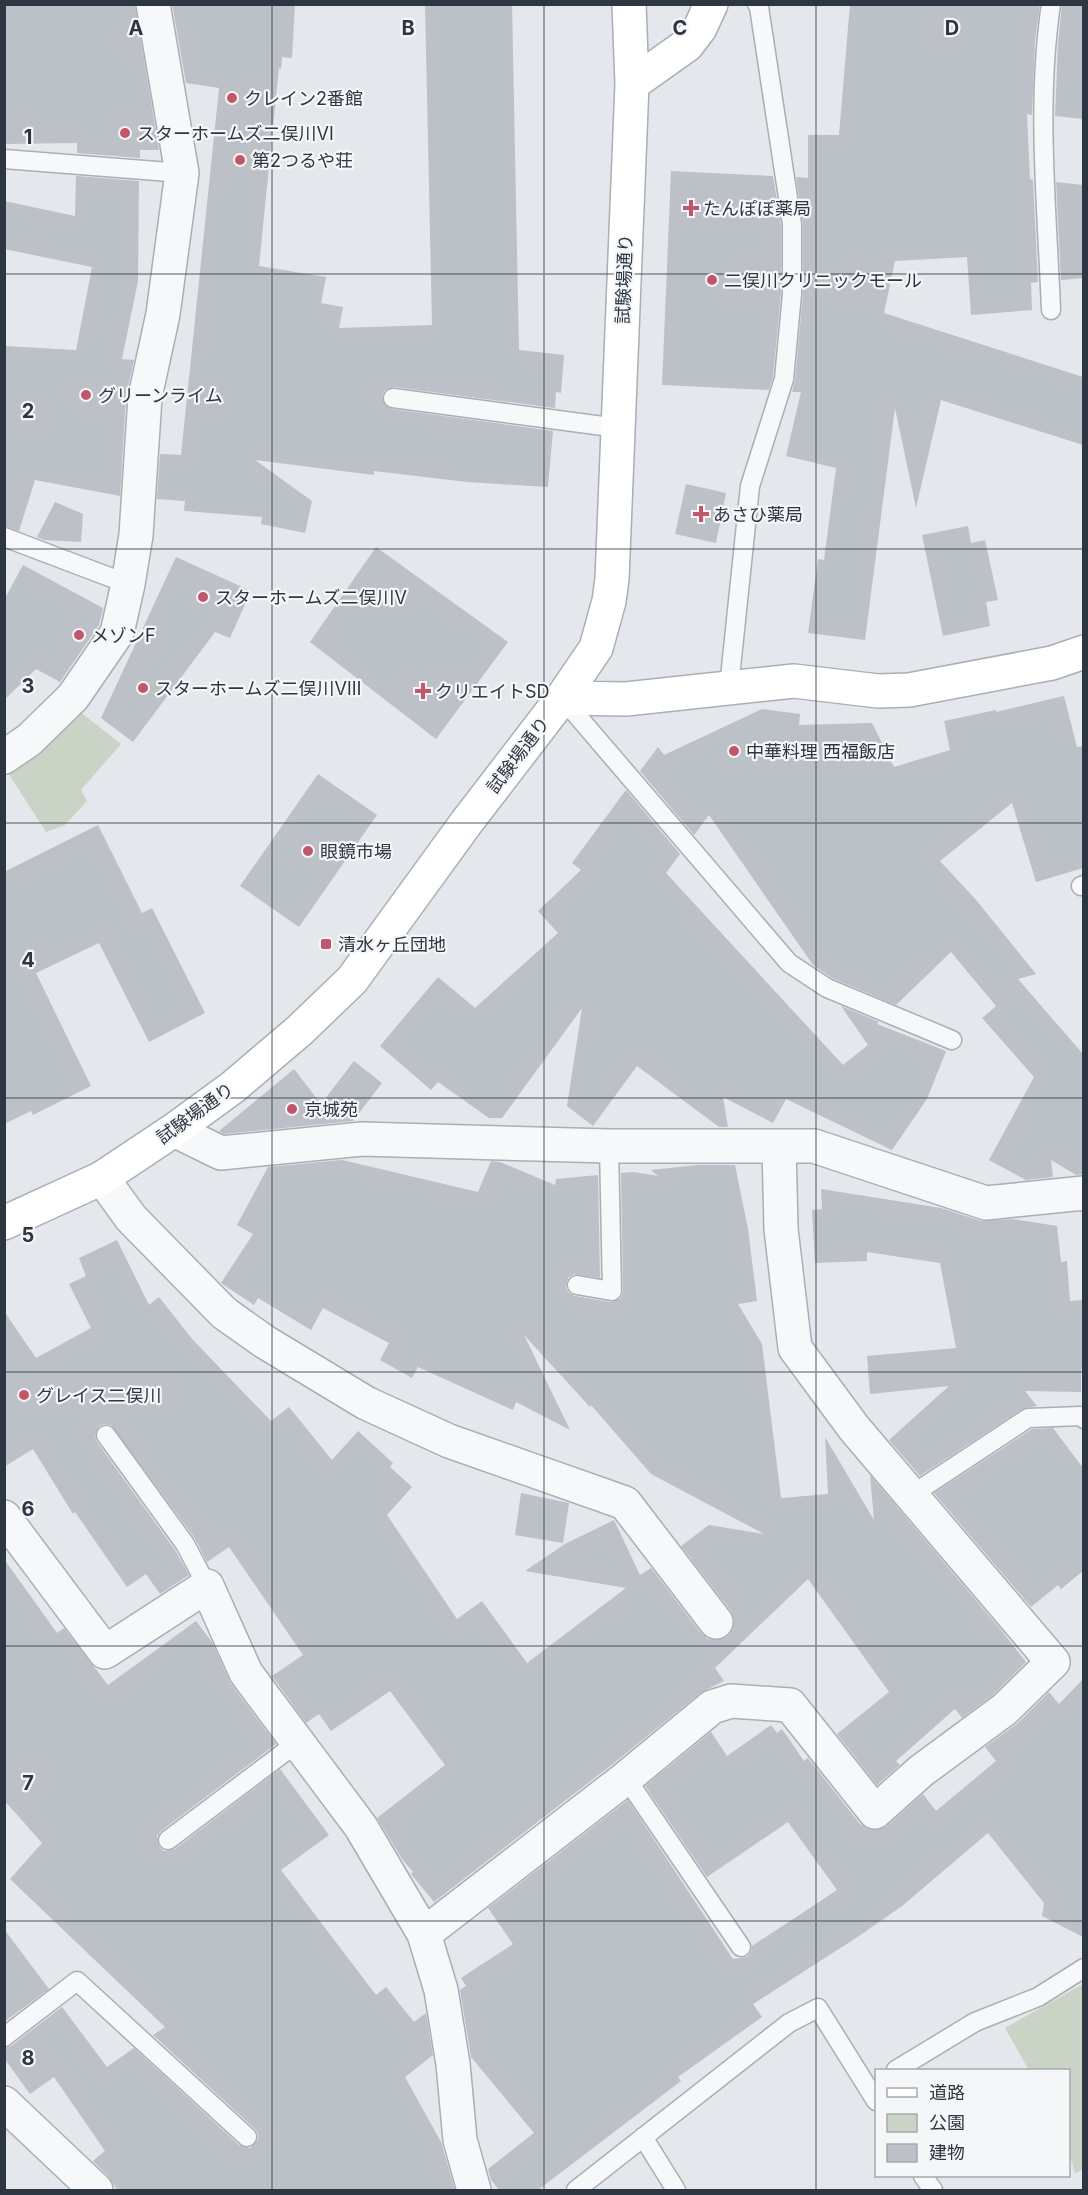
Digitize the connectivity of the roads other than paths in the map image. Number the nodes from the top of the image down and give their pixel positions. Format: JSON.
{"nodes":[{"id":1,"x":153,"y":4,"type":"edge"},
{"id":2,"x":629,"y":4,"type":"edge"},
{"id":3,"x":711,"y":4,"type":"edge"},
{"id":4,"x":757,"y":4,"type":"edge"},
{"id":5,"x":1051,"y":4,"type":"edge"},
{"id":6,"x":632,"y":84,"type":"junction"},
{"id":7,"x":4,"y":159,"type":"edge"},
{"id":8,"x":182,"y":172,"type":"junction"},
{"id":9,"x":1052,"y":310,"type":"dead end"},
{"id":10,"x":393,"y":398,"type":"dead end"},
{"id":11,"x":618,"y":428,"type":"junction"},
{"id":12,"x":4,"y":537,"type":"edge"},
{"id":13,"x":128,"y":584,"type":"junction"},
{"id":14,"x":1083,"y":652,"type":"edge"},
{"id":15,"x":729,"y":687,"type":"junction"},
{"id":16,"x":562,"y":698,"type":"junction"},
{"id":17,"x":4,"y":757,"type":"edge"},
{"id":18,"x":952,"y":1040,"type":"dead end"},
{"id":19,"x":174,"y":1130,"type":"junction"},
{"id":20,"x":609,"y":1146,"type":"junction"},
{"id":21,"x":779,"y":1146,"type":"junction"},
{"id":22,"x":102,"y":1178,"type":"junction"},
{"id":23,"x":1083,"y":1193,"type":"edge"},
{"id":24,"x":4,"y":1223,"type":"edge"},
{"id":25,"x":577,"y":1286,"type":"dead end"},
{"id":26,"x":1083,"y":1419,"type":"edge"},
{"id":27,"x":106,"y":1435,"type":"dead end"},
{"id":28,"x":910,"y":1496,"type":"junction"},
{"id":29,"x":4,"y":1517,"type":"edge"},
{"id":30,"x":207,"y":1586,"type":"junction"},
{"id":31,"x":716,"y":1622,"type":"dead end"},
{"id":32,"x":298,"y":1742,"type":"junction"},
{"id":33,"x":626,"y":1778,"type":"junction"},
{"id":34,"x":168,"y":1840,"type":"dead end"},
{"id":35,"x":424,"y":1935,"type":"junction"},
{"id":36,"x":741,"y":1947,"type":"dead end"},
{"id":37,"x":1083,"y":1968,"type":"edge"},
{"id":38,"x":4,"y":2037,"type":"edge"},
{"id":39,"x":898,"y":2069,"type":"edge"},
{"id":40,"x":874,"y":2090,"type":"edge"},
{"id":41,"x":4,"y":2103,"type":"edge"},
{"id":42,"x":247,"y":2137,"type":"dead end"},
{"id":43,"x":643,"y":2137,"type":"junction"},
{"id":44,"x":924,"y":2177,"type":"edge"},
{"id":45,"x":96,"y":2190,"type":"edge"},
{"id":46,"x":474,"y":2190,"type":"edge"},
{"id":47,"x":576,"y":2190,"type":"edge"},
{"id":48,"x":676,"y":2190,"type":"edge"},
{"id":49,"x":933,"y":2190,"type":"edge"}],
"edges":[{"from":1,"to":8,"type":"street"},
{"from":2,"to":6,"type":"street","name":"試験場通り"},
{"from":3,"to":6,"type":"street"},
{"from":4,"to":15,"type":"lane"},
{"from":5,"to":9,"type":"lane"},
{"from":6,"to":11,"type":"street","name":"試験場通り"},
{"from":7,"to":8,"type":"lane"},
{"from":8,"to":13,"type":"street"},
{"from":10,"to":11,"type":"lane"},
{"from":11,"to":16,"type":"street","name":"試験場通り"},
{"from":12,"to":13,"type":"lane"},
{"from":13,"to":17,"type":"street"},
{"from":14,"to":15,"type":"street"},
{"from":15,"to":16,"type":"street"},
{"from":16,"to":18,"type":"lane"},
{"from":16,"to":19,"type":"street","name":"試験場通り"},
{"from":19,"to":20,"type":"street"},
{"from":19,"to":22,"type":"street","name":"試験場通り"},
{"from":20,"to":21,"type":"street"},
{"from":20,"to":25,"type":"lane"},
{"from":21,"to":23,"type":"street"},
{"from":21,"to":28,"type":"street"},
{"from":22,"to":24,"type":"street","name":"試験場通り"},
{"from":22,"to":31,"type":"street"},
{"from":26,"to":28,"type":"lane"},
{"from":27,"to":30,"type":"lane"},
{"from":28,"to":33,"type":"street"},
{"from":29,"to":30,"type":"street"},
{"from":30,"to":32,"type":"street"},
{"from":32,"to":34,"type":"lane"},
{"from":32,"to":35,"type":"street"},
{"from":33,"to":35,"type":"street"},
{"from":33,"to":36,"type":"lane"},
{"from":35,"to":46,"type":"street"},
{"from":37,"to":39,"type":"lane"},
{"from":38,"to":42,"type":"lane"},
{"from":40,"to":43,"type":"lane"},
{"from":41,"to":45,"type":"street"},
{"from":43,"to":47,"type":"lane"},
{"from":43,"to":48,"type":"lane"},
{"from":44,"to":49,"type":"lane"}]}
